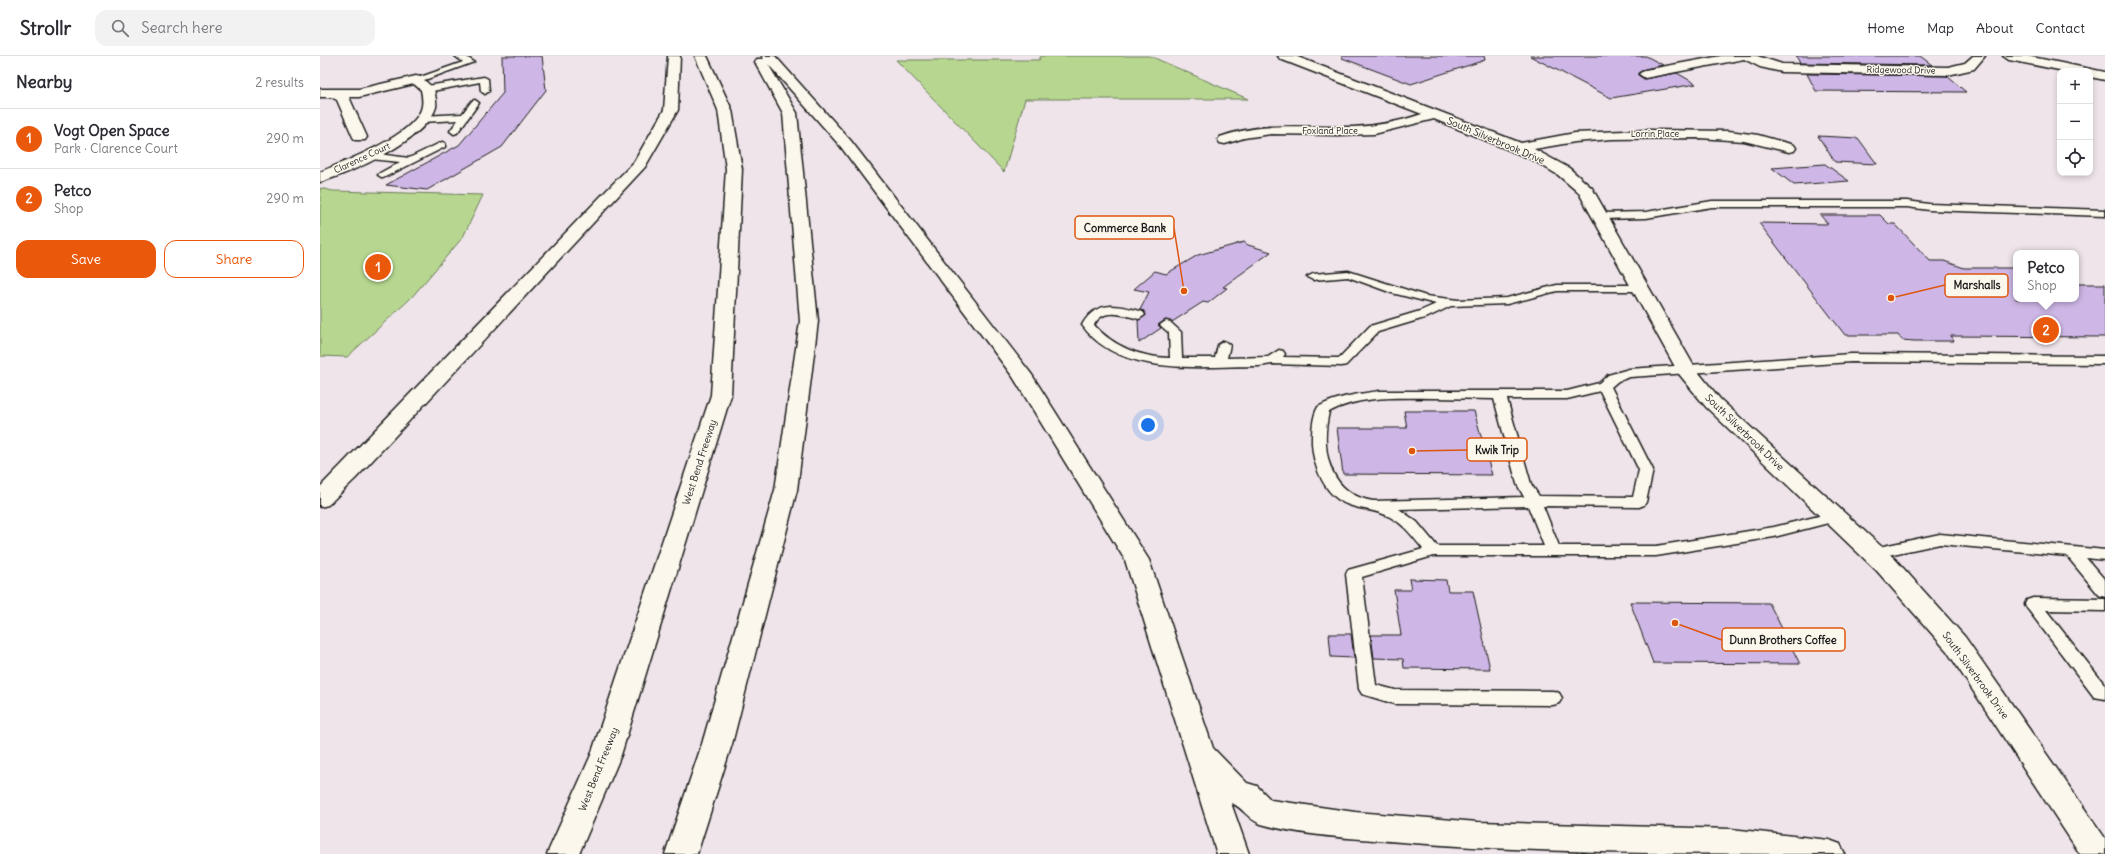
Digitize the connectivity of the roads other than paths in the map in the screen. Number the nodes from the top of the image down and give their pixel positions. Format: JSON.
{"nodes":[{"id":1,"x":459,"y":56,"type":"edge"},
{"id":2,"x":674,"y":56,"type":"edge"},
{"id":3,"x":701,"y":56,"type":"edge"},
{"id":4,"x":757,"y":56,"type":"edge"},
{"id":5,"x":768,"y":56,"type":"edge"},
{"id":6,"x":1284,"y":56,"type":"edge"},
{"id":7,"x":1741,"y":56,"type":"edge"},
{"id":8,"x":1747,"y":56,"type":"edge"},
{"id":9,"x":1979,"y":56,"type":"edge"},
{"id":10,"x":2009,"y":56,"type":"edge"},
{"id":11,"x":482,"y":68,"type":"dead end"},
{"id":12,"x":2068,"y":68,"type":"edge"},
{"id":13,"x":2093,"y":73,"type":"edge"},
{"id":14,"x":1646,"y":74,"type":"dead end"},
{"id":15,"x":2105,"y":76,"type":"edge"},
{"id":16,"x":484,"y":79,"type":"junction"},
{"id":17,"x":421,"y":84,"type":"junction"},
{"id":18,"x":485,"y":91,"type":"dead end"},
{"id":19,"x":320,"y":93,"type":"edge"},
{"id":20,"x":335,"y":94,"type":"junction"},
{"id":21,"x":475,"y":103,"type":"dead end"},
{"id":22,"x":1434,"y":114,"type":"junction"},
{"id":23,"x":465,"y":117,"type":"junction"},
{"id":24,"x":422,"y":119,"type":"junction"},
{"id":25,"x":454,"y":131,"type":"dead end"},
{"id":26,"x":360,"y":137,"type":"dead end"},
{"id":27,"x":1225,"y":140,"type":"dead end"},
{"id":28,"x":442,"y":145,"type":"dead end"},
{"id":29,"x":1520,"y":148,"type":"junction"},
{"id":30,"x":1789,"y":148,"type":"dead end"},
{"id":31,"x":371,"y":156,"type":"junction"},
{"id":32,"x":411,"y":161,"type":"junction"},
{"id":33,"x":383,"y":175,"type":"dead end"},
{"id":34,"x":320,"y":177,"type":"edge"},
{"id":35,"x":2105,"y":213,"type":"edge"},
{"id":36,"x":1600,"y":216,"type":"junction"},
{"id":37,"x":1313,"y":277,"type":"dead end"},
{"id":38,"x":1386,"y":287,"type":"junction"},
{"id":39,"x":1640,"y":288,"type":"junction"},
{"id":40,"x":1371,"y":292,"type":"dead end"},
{"id":41,"x":1450,"y":303,"type":"junction"},
{"id":42,"x":1139,"y":315,"type":"dead end"},
{"id":43,"x":1166,"y":326,"type":"dead end"},
{"id":44,"x":1224,"y":345,"type":"dead end"},
{"id":45,"x":1283,"y":351,"type":"dead end"},
{"id":46,"x":1272,"y":360,"type":"junction"},
{"id":47,"x":2105,"y":360,"type":"edge"},
{"id":48,"x":1176,"y":362,"type":"junction"},
{"id":49,"x":1220,"y":362,"type":"junction"},
{"id":50,"x":1686,"y":370,"type":"junction"},
{"id":51,"x":1604,"y":386,"type":"junction"},
{"id":52,"x":1499,"y":395,"type":"junction"},
{"id":53,"x":320,"y":500,"type":"edge"},
{"id":54,"x":1534,"y":501,"type":"junction"},
{"id":55,"x":1376,"y":505,"type":"junction"},
{"id":56,"x":1835,"y":517,"type":"junction"},
{"id":57,"x":1553,"y":550,"type":"junction"},
{"id":58,"x":1433,"y":551,"type":"junction"},
{"id":59,"x":2072,"y":552,"type":"junction"},
{"id":60,"x":1874,"y":553,"type":"junction"},
{"id":61,"x":2105,"y":555,"type":"edge"},
{"id":62,"x":2105,"y":591,"type":"edge"},
{"id":63,"x":2105,"y":605,"type":"edge"},
{"id":64,"x":2105,"y":692,"type":"edge"},
{"id":65,"x":1553,"y":698,"type":"dead end"},
{"id":66,"x":1199,"y":751,"type":"junction"},
{"id":67,"x":563,"y":854,"type":"edge"},
{"id":68,"x":681,"y":854,"type":"edge"},
{"id":69,"x":1233,"y":854,"type":"edge"},
{"id":70,"x":1829,"y":854,"type":"edge"},
{"id":71,"x":2098,"y":854,"type":"edge"}],
"edges":[{"from":1,"to":17,"type":"lane"},
{"from":2,"to":53,"type":"main road"},
{"from":3,"to":67,"type":"main road","name":"West Bend Freeway"},
{"from":4,"to":68,"type":"main road"},
{"from":5,"to":66,"type":"main road"},
{"from":6,"to":22,"type":"main road","name":"South Silverbrook Drive"},
{"from":7,"to":14,"type":"main road"},
{"from":8,"to":9,"type":"main road","name":"Ridgewood Drive"},
{"from":10,"to":12,"type":"main road"},
{"from":11,"to":16,"type":"lane"},
{"from":13,"to":15,"type":"main road"},
{"from":16,"to":17,"type":"lane"},
{"from":16,"to":18,"type":"lane"},
{"from":17,"to":20,"type":"main road"},
{"from":17,"to":24,"type":"main road","name":"Clarence Court"},
{"from":19,"to":20,"type":"main road"},
{"from":20,"to":26,"type":"main road"},
{"from":21,"to":23,"type":"lane"},
{"from":22,"to":27,"type":"main road","name":"Foxland Place"},
{"from":22,"to":29,"type":"main road","name":"South Silverbrook Drive"},
{"from":23,"to":24,"type":"lane"},
{"from":23,"to":25,"type":"lane"},
{"from":24,"to":31,"type":"main road","name":"Clarence Court"},
{"from":28,"to":32,"type":"lane"},
{"from":29,"to":30,"type":"main road","name":"Lorrin Place"},
{"from":29,"to":36,"type":"main road","name":"South Silverbrook Drive"},
{"from":31,"to":32,"type":"lane"},
{"from":31,"to":34,"type":"main road","name":"Clarence Court"},
{"from":32,"to":33,"type":"lane"},
{"from":35,"to":36,"type":"lane"},
{"from":36,"to":39,"type":"main road","name":"South Silverbrook Drive"},
{"from":37,"to":38,"type":"lane"},
{"from":38,"to":40,"type":"lane"},
{"from":38,"to":41,"type":"lane"},
{"from":39,"to":41,"type":"lane"},
{"from":39,"to":50,"type":"main road","name":"South Silverbrook Drive"},
{"from":41,"to":46,"type":"lane"},
{"from":42,"to":48,"type":"lane"},
{"from":43,"to":48,"type":"lane"},
{"from":44,"to":49,"type":"lane"},
{"from":45,"to":46,"type":"lane"},
{"from":46,"to":49,"type":"lane"},
{"from":47,"to":50,"type":"lane"},
{"from":48,"to":49,"type":"lane"},
{"from":50,"to":51,"type":"lane"},
{"from":50,"to":56,"type":"main road","name":"South Silverbrook Drive"},
{"from":51,"to":52,"type":"lane"},
{"from":51,"to":54,"type":"lane"},
{"from":52,"to":54,"type":"lane"},
{"from":52,"to":55,"type":"lane"},
{"from":54,"to":55,"type":"lane"},
{"from":54,"to":57,"type":"lane"},
{"from":55,"to":58,"type":"lane"},
{"from":56,"to":57,"type":"lane"},
{"from":56,"to":60,"type":"main road","name":"South Silverbrook Drive"},
{"from":57,"to":58,"type":"lane"},
{"from":58,"to":65,"type":"lane"},
{"from":59,"to":60,"type":"lane"},
{"from":59,"to":61,"type":"lane"},
{"from":59,"to":62,"type":"lane"},
{"from":60,"to":71,"type":"main road","name":"South Silverbrook Drive"},
{"from":63,"to":64,"type":"lane"},
{"from":66,"to":69,"type":"main road"},
{"from":66,"to":70,"type":"main road"}]}
